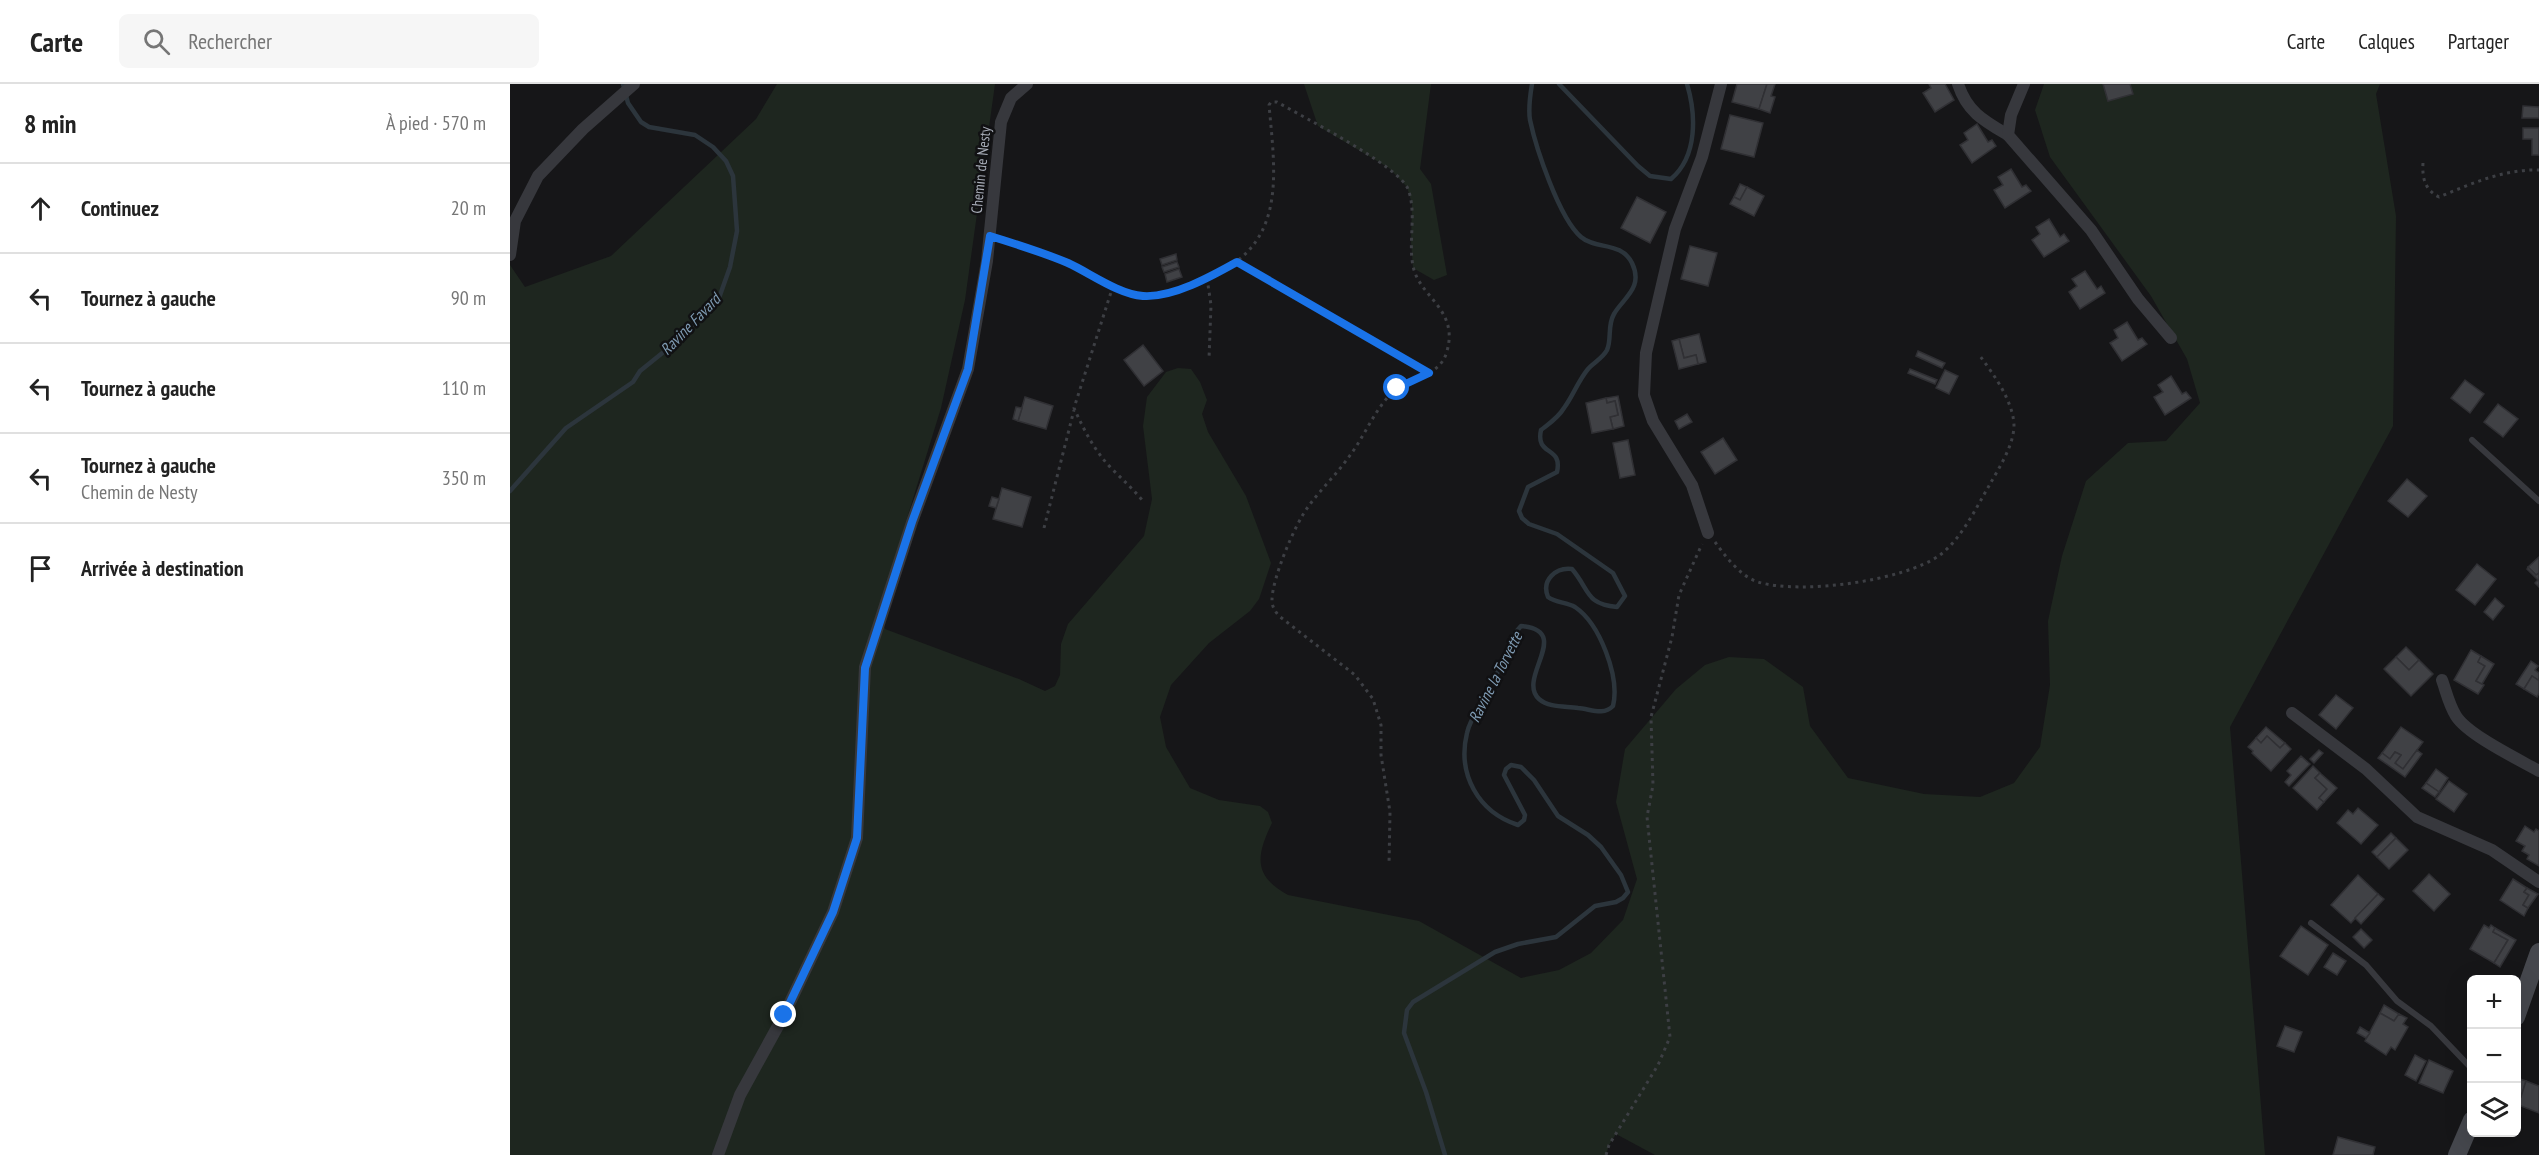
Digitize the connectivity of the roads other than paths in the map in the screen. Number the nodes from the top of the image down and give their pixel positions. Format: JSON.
{"nodes":[{"id":1,"x":1027,"y":84,"type":"edge"},
{"id":2,"x":1721,"y":84,"type":"edge"},
{"id":3,"x":1958,"y":84,"type":"edge"},
{"id":4,"x":2024,"y":84,"type":"edge"},
{"id":5,"x":633,"y":86,"type":"edge"},
{"id":6,"x":2008,"y":135,"type":"junction"},
{"id":7,"x":510,"y":255,"type":"edge"},
{"id":8,"x":2171,"y":338,"type":"dead end"},
{"id":9,"x":2472,"y":440,"type":"dead end"},
{"id":10,"x":2539,"y":501,"type":"edge"},
{"id":11,"x":1708,"y":533,"type":"road end"},
{"id":12,"x":2442,"y":680,"type":"dead end"},
{"id":13,"x":2292,"y":713,"type":"dead end"},
{"id":14,"x":2539,"y":771,"type":"edge"},
{"id":15,"x":2539,"y":882,"type":"edge"},
{"id":16,"x":2312,"y":923,"type":"dead end"},
{"id":17,"x":2539,"y":952,"type":"edge"},
{"id":18,"x":2521,"y":1005,"type":"edge"},
{"id":19,"x":2467,"y":1064,"type":"edge"},
{"id":20,"x":2467,"y":1132,"type":"edge"},
{"id":21,"x":718,"y":1155,"type":"edge"},
{"id":22,"x":2457,"y":1155,"type":"edge"}],
"edges":[{"from":1,"to":21,"type":"street","name":"Chemin de Nesty"},
{"from":2,"to":11,"type":"street"},
{"from":3,"to":6,"type":"street"},
{"from":4,"to":6,"type":"street"},
{"from":5,"to":7,"type":"street"},
{"from":6,"to":8,"type":"street"},
{"from":9,"to":10,"type":"lane"},
{"from":12,"to":14,"type":"street"},
{"from":13,"to":15,"type":"street"},
{"from":16,"to":19,"type":"lane"},
{"from":17,"to":18,"type":"street"},
{"from":20,"to":22,"type":"street"}]}
